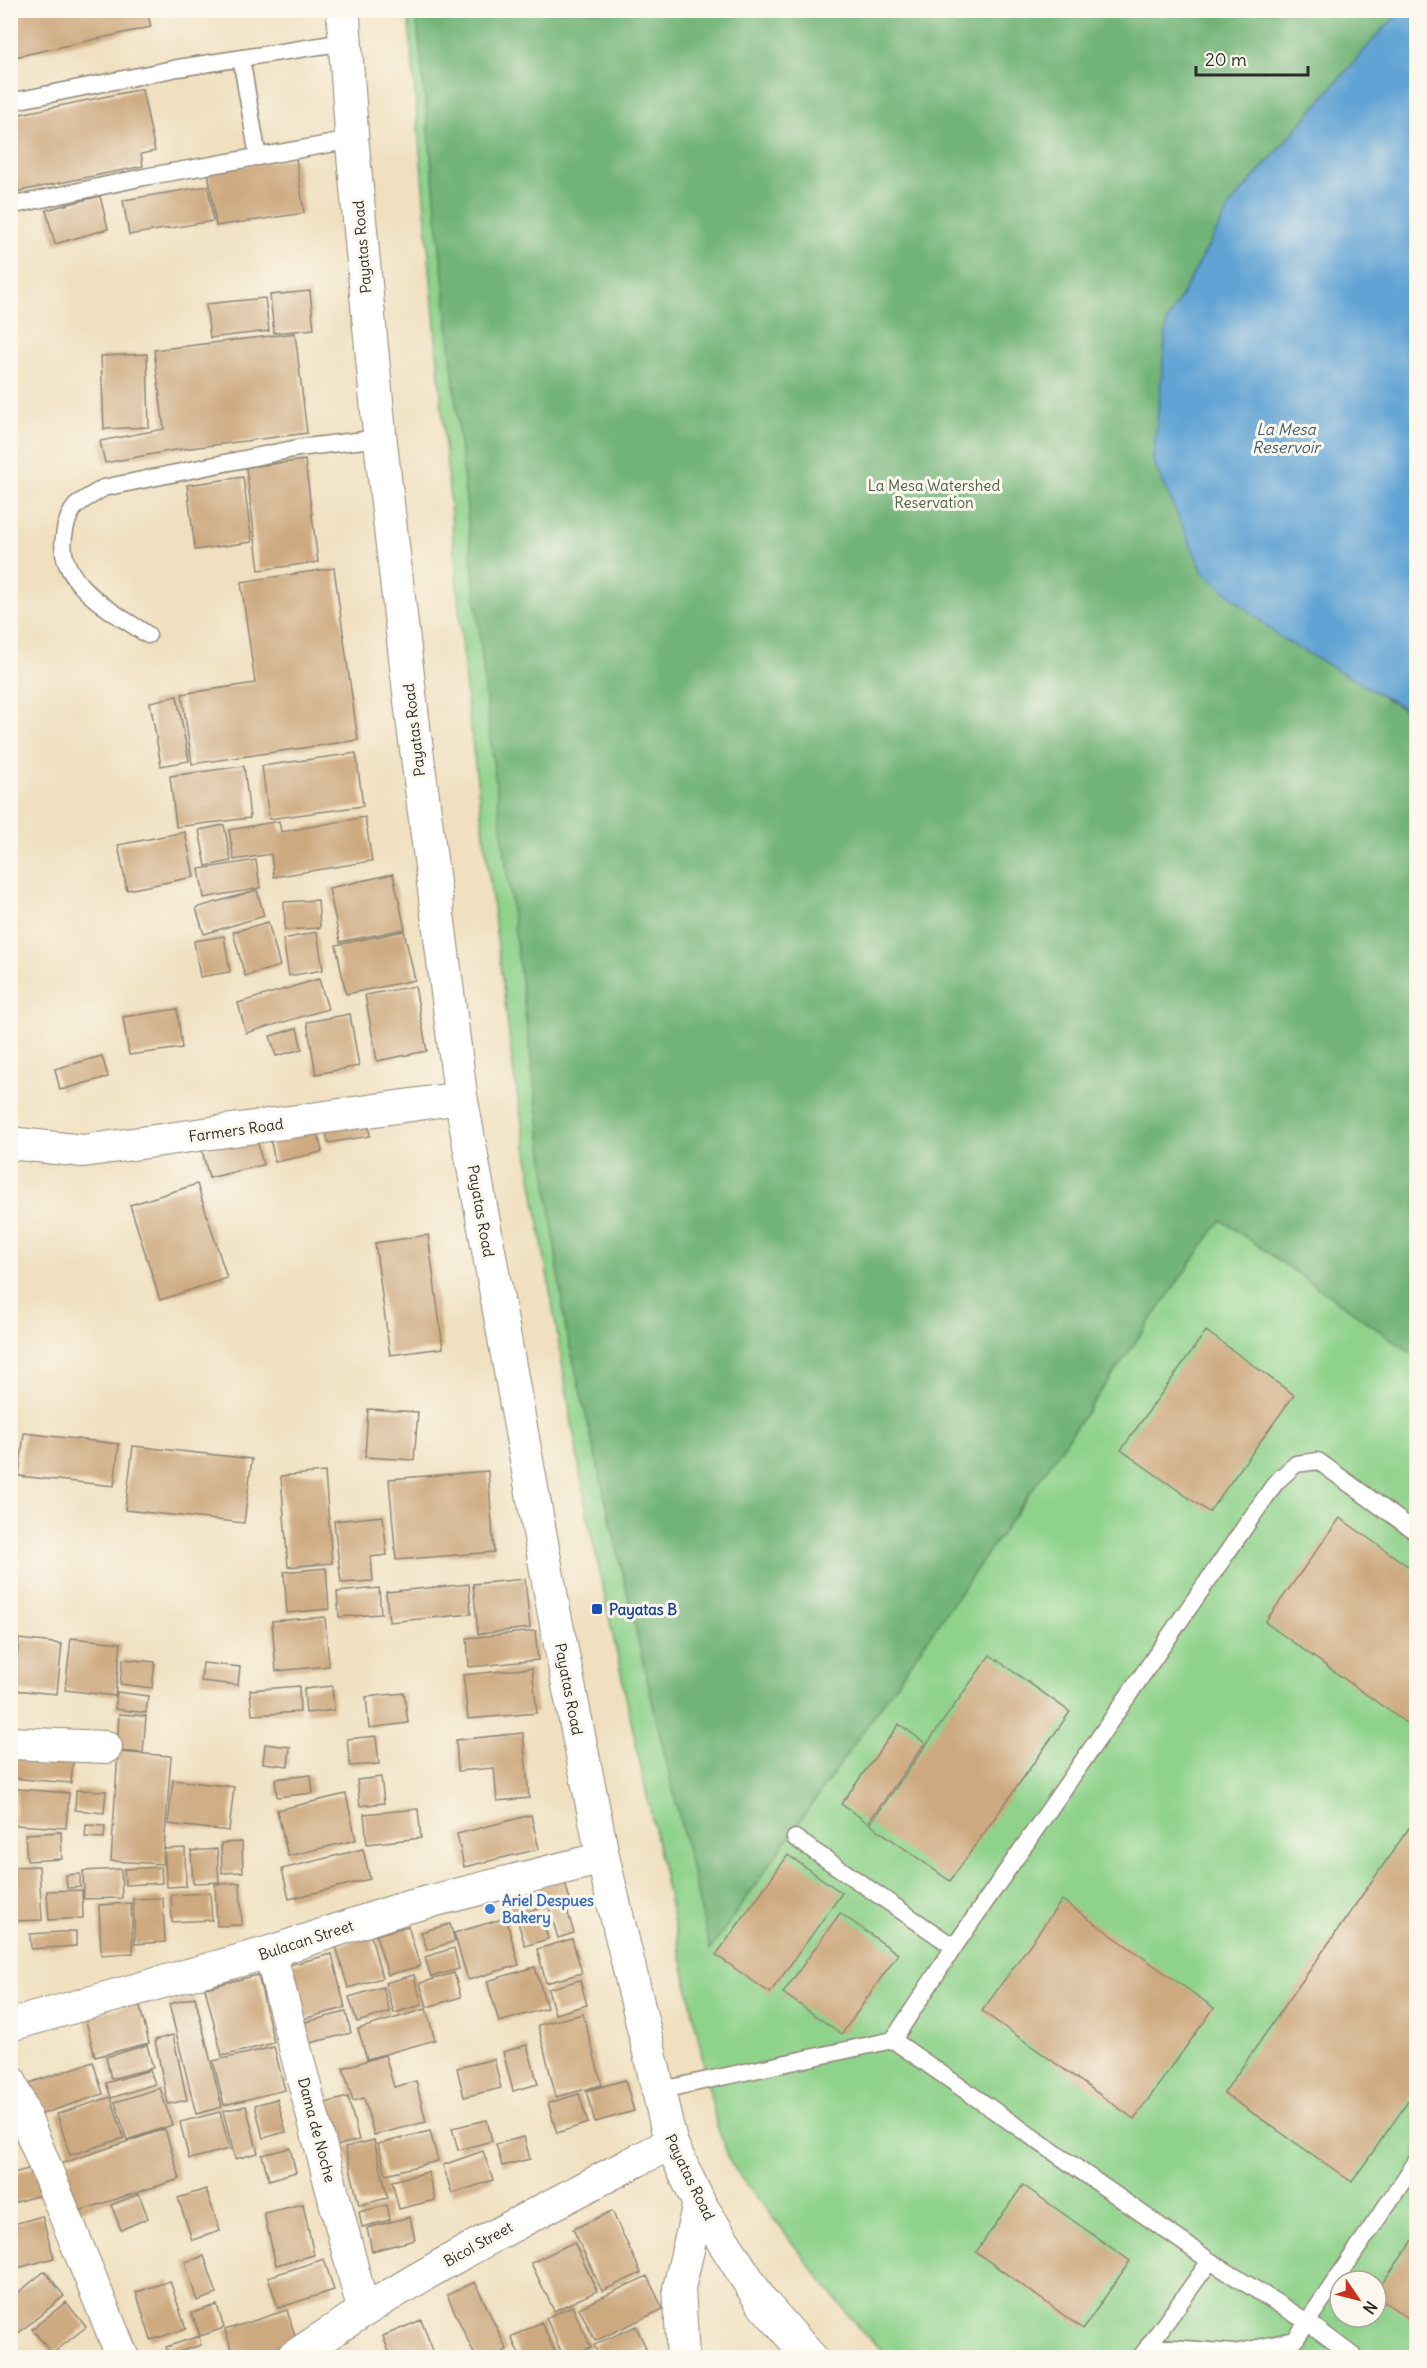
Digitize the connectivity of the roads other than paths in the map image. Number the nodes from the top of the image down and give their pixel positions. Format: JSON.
{"nodes":[{"id":1,"x":344,"y":26,"type":"edge"},
{"id":2,"x":241,"y":58,"type":"junction"},
{"id":3,"x":10,"y":102,"type":"edge"},
{"id":4,"x":352,"y":140,"type":"junction"},
{"id":5,"x":258,"y":157,"type":"junction"},
{"id":6,"x":10,"y":206,"type":"edge"},
{"id":7,"x":380,"y":438,"type":"junction"},
{"id":8,"x":148,"y":635,"type":"dead end"},
{"id":9,"x":461,"y":1098,"type":"junction"},
{"id":10,"x":10,"y":1143,"type":"edge"},
{"id":11,"x":1416,"y":1532,"type":"edge"},
{"id":12,"x":10,"y":1743,"type":"edge"},
{"id":13,"x":106,"y":1747,"type":"dead end"},
{"id":14,"x":795,"y":1838,"type":"dead end"},
{"id":15,"x":603,"y":1858,"type":"junction"},
{"id":16,"x":954,"y":1947,"type":"junction"},
{"id":17,"x":270,"y":1952,"type":"junction"},
{"id":18,"x":10,"y":2025,"type":"edge"},
{"id":19,"x":893,"y":2040,"type":"junction"},
{"id":20,"x":10,"y":2080,"type":"edge"},
{"id":21,"x":657,"y":2091,"type":"junction"},
{"id":22,"x":671,"y":2143,"type":"junction"},
{"id":23,"x":1416,"y":2162,"type":"edge"},
{"id":24,"x":699,"y":2203,"type":"junction"},
{"id":25,"x":1210,"y":2260,"type":"junction"},
{"id":26,"x":363,"y":2308,"type":"junction"},
{"id":27,"x":1309,"y":2323,"type":"junction"},
{"id":28,"x":1144,"y":2352,"type":"edge"},
{"id":29,"x":123,"y":2358,"type":"edge"},
{"id":30,"x":291,"y":2358,"type":"edge"},
{"id":31,"x":683,"y":2358,"type":"edge"},
{"id":32,"x":811,"y":2358,"type":"edge"},
{"id":33,"x":1356,"y":2358,"type":"edge"}],
"edges":[{"from":1,"to":2,"type":"lane"},
{"from":1,"to":4,"type":"main road","name":"Payatas Road"},
{"from":2,"to":3,"type":"lane"},
{"from":2,"to":5,"type":"lane"},
{"from":4,"to":5,"type":"lane"},
{"from":4,"to":7,"type":"main road","name":"Payatas Road"},
{"from":5,"to":6,"type":"lane"},
{"from":7,"to":8,"type":"lane"},
{"from":7,"to":9,"type":"main road","name":"Payatas Road"},
{"from":9,"to":10,"type":"street","name":"Farmers Road"},
{"from":9,"to":15,"type":"main road","name":"Payatas Road"},
{"from":11,"to":16,"type":"lane"},
{"from":12,"to":13,"type":"street"},
{"from":14,"to":16,"type":"lane"},
{"from":15,"to":17,"type":"street","name":"Bulacan Street"},
{"from":15,"to":21,"type":"main road","name":"Payatas Road"},
{"from":16,"to":19,"type":"lane"},
{"from":17,"to":18,"type":"street","name":"Bulacan Street"},
{"from":17,"to":26,"type":"street","name":"Dama de Noche"},
{"from":19,"to":21,"type":"lane"},
{"from":19,"to":25,"type":"lane"},
{"from":20,"to":29,"type":"street"},
{"from":21,"to":22,"type":"main road","name":"Payatas Road"},
{"from":22,"to":24,"type":"main road","name":"Payatas Road"},
{"from":22,"to":26,"type":"street","name":"Bicol Street"},
{"from":23,"to":27,"type":"lane"},
{"from":24,"to":31,"type":"street"},
{"from":24,"to":32,"type":"main road","name":"Payatas Road"},
{"from":25,"to":27,"type":"lane"},
{"from":25,"to":28,"type":"lane"},
{"from":26,"to":30,"type":"street","name":"Bicol Street"},
{"from":27,"to":28,"type":"lane"},
{"from":27,"to":33,"type":"lane"}]}
